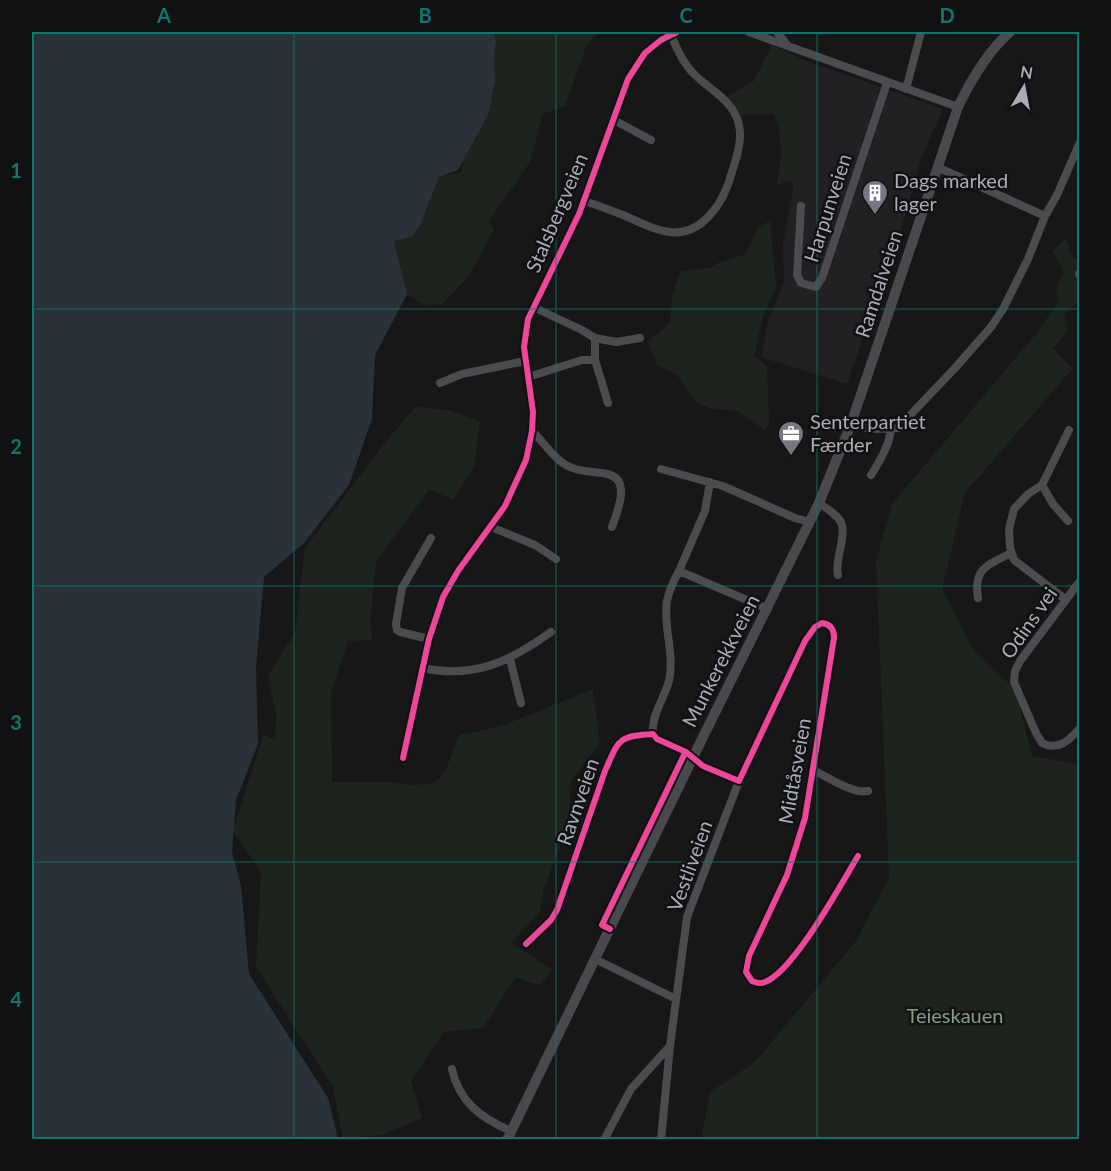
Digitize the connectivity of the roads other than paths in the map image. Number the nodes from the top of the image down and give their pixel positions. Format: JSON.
{"nodes":[{"id":1,"x":749,"y":32,"type":"edge"},
{"id":2,"x":777,"y":32,"type":"edge"},
{"id":3,"x":921,"y":32,"type":"edge"},
{"id":4,"x":1010,"y":32,"type":"edge"},
{"id":5,"x":674,"y":33,"type":"edge"},
{"id":6,"x":787,"y":45,"type":"junction"},
{"id":7,"x":888,"y":83,"type":"junction"},
{"id":8,"x":906,"y":89,"type":"junction"},
{"id":9,"x":958,"y":107,"type":"junction"},
{"id":10,"x":612,"y":119,"type":"junction"},
{"id":11,"x":651,"y":140,"type":"dead end"},
{"id":12,"x":1080,"y":142,"type":"edge"},
{"id":13,"x":937,"y":167,"type":"junction"},
{"id":14,"x":584,"y":201,"type":"junction"},
{"id":15,"x":801,"y":206,"type":"dead end"},
{"id":16,"x":1045,"y":216,"type":"junction"},
{"id":17,"x":533,"y":307,"type":"junction"},
{"id":18,"x":595,"y":338,"type":"junction"},
{"id":19,"x":640,"y":338,"type":"dead end"},
{"id":20,"x":595,"y":360,"type":"junction"},
{"id":21,"x":525,"y":361,"type":"junction"},
{"id":22,"x":528,"y":377,"type":"junction"},
{"id":23,"x":440,"y":383,"type":"dead end"},
{"id":24,"x":608,"y":403,"type":"dead end"},
{"id":25,"x":851,"y":424,"type":"junction"},
{"id":26,"x":891,"y":429,"type":"junction"},
{"id":27,"x":1069,"y":430,"type":"dead end"},
{"id":28,"x":532,"y":431,"type":"junction"},
{"id":29,"x":661,"y":469,"type":"dead end"},
{"id":30,"x":871,"y":475,"type":"dead end"},
{"id":31,"x":710,"y":482,"type":"junction"},
{"id":32,"x":1042,"y":485,"type":"junction"},
{"id":33,"x":819,"y":503,"type":"junction"},
{"id":34,"x":1068,"y":521,"type":"dead end"},
{"id":35,"x":810,"y":522,"type":"junction"},
{"id":36,"x":491,"y":527,"type":"junction"},
{"id":37,"x":612,"y":527,"type":"dead end"},
{"id":38,"x":431,"y":538,"type":"dead end"},
{"id":39,"x":1011,"y":552,"type":"junction"},
{"id":40,"x":556,"y":559,"type":"dead end"},
{"id":41,"x":679,"y":571,"type":"junction"},
{"id":42,"x":838,"y":575,"type":"dead end"},
{"id":43,"x":1080,"y":581,"type":"edge"},
{"id":44,"x":978,"y":598,"type":"dead end"},
{"id":45,"x":1065,"y":599,"type":"junction"},
{"id":46,"x":768,"y":609,"type":"junction"},
{"id":47,"x":551,"y":632,"type":"dead end"},
{"id":48,"x":429,"y":639,"type":"junction"},
{"id":49,"x":510,"y":659,"type":"junction"},
{"id":50,"x":422,"y":668,"type":"junction"},
{"id":51,"x":522,"y":703,"type":"dead end"},
{"id":52,"x":1080,"y":728,"type":"edge"},
{"id":53,"x":653,"y":734,"type":"junction"},
{"id":54,"x":403,"y":758,"type":"dead end"},
{"id":55,"x":693,"y":758,"type":"junction"},
{"id":56,"x":813,"y":770,"type":"junction"},
{"id":57,"x":739,"y":781,"type":"junction"},
{"id":58,"x":867,"y":791,"type":"dead end"},
{"id":59,"x":858,"y":856,"type":"dead end"},
{"id":60,"x":526,"y":944,"type":"dead end"},
{"id":61,"x":596,"y":959,"type":"junction"},
{"id":62,"x":676,"y":999,"type":"junction"},
{"id":63,"x":670,"y":1046,"type":"junction"},
{"id":64,"x":452,"y":1069,"type":"dead end"},
{"id":65,"x":509,"y":1135,"type":"edge"},
{"id":66,"x":604,"y":1140,"type":"edge"},
{"id":67,"x":661,"y":1140,"type":"edge"}],
"edges":[{"from":1,"to":6,"type":"street"},
{"from":2,"to":6,"type":"street"},
{"from":3,"to":8,"type":"street"},
{"from":4,"to":9,"type":"main road","name":"Ramdalveien"},
{"from":5,"to":10,"type":"street","name":"Stalsbergveien"},
{"from":5,"to":14,"type":"street"},
{"from":6,"to":7,"type":"street"},
{"from":7,"to":8,"type":"street"},
{"from":7,"to":15,"type":"street","name":"Harpunveien"},
{"from":8,"to":9,"type":"street"},
{"from":9,"to":13,"type":"main road","name":"Ramdalveien"},
{"from":10,"to":11,"type":"street"},
{"from":10,"to":14,"type":"street","name":"Stalsbergveien"},
{"from":12,"to":16,"type":"street"},
{"from":13,"to":16,"type":"street"},
{"from":13,"to":25,"type":"main road","name":"Ramdalveien"},
{"from":14,"to":17,"type":"street","name":"Stalsbergveien"},
{"from":16,"to":26,"type":"street"},
{"from":17,"to":18,"type":"street"},
{"from":17,"to":21,"type":"street","name":"Stalsbergveien"},
{"from":18,"to":19,"type":"street"},
{"from":18,"to":20,"type":"street"},
{"from":20,"to":22,"type":"street"},
{"from":20,"to":24,"type":"street"},
{"from":21,"to":22,"type":"street","name":"Stalsbergveien"},
{"from":21,"to":23,"type":"street"},
{"from":22,"to":28,"type":"street","name":"Stalsbergveien"},
{"from":25,"to":26,"type":"street"},
{"from":25,"to":33,"type":"main road","name":"Ramdalveien"},
{"from":26,"to":30,"type":"street"},
{"from":27,"to":32,"type":"street"},
{"from":28,"to":36,"type":"street","name":"Stalsbergveien"},
{"from":28,"to":37,"type":"street"},
{"from":29,"to":31,"type":"street"},
{"from":31,"to":35,"type":"street"},
{"from":31,"to":41,"type":"street"},
{"from":32,"to":34,"type":"street"},
{"from":32,"to":39,"type":"street"},
{"from":33,"to":35,"type":"main road","name":"Ramdalveien"},
{"from":33,"to":42,"type":"street"},
{"from":35,"to":46,"type":"main road","name":"Munkerekkveien"},
{"from":36,"to":40,"type":"street"},
{"from":36,"to":48,"type":"street","name":"Stalsbergveien"},
{"from":38,"to":48,"type":"street"},
{"from":39,"to":44,"type":"street"},
{"from":39,"to":45,"type":"street"},
{"from":41,"to":46,"type":"street"},
{"from":41,"to":53,"type":"street"},
{"from":43,"to":45,"type":"street","name":"Odins vei"},
{"from":45,"to":52,"type":"street","name":"Odins vei"},
{"from":46,"to":55,"type":"main road","name":"Munkerekkveien"},
{"from":47,"to":49,"type":"street"},
{"from":48,"to":50,"type":"street","name":"Stalsbergveien"},
{"from":49,"to":50,"type":"street"},
{"from":49,"to":51,"type":"street"},
{"from":50,"to":54,"type":"street","name":"Stalsbergveien"},
{"from":53,"to":55,"type":"street"},
{"from":53,"to":60,"type":"street","name":"Ravnveien"},
{"from":55,"to":57,"type":"street"},
{"from":55,"to":61,"type":"main road","name":"Munkerekkveien"},
{"from":56,"to":57,"type":"street","name":"Midtåsveien"},
{"from":56,"to":58,"type":"street","name":"Midtåsveien"},
{"from":56,"to":59,"type":"street","name":"Midtåsveien"},
{"from":57,"to":62,"type":"street","name":"Vestliveien"},
{"from":61,"to":62,"type":"street"},
{"from":61,"to":65,"type":"main road","name":"Munkerekkveien"},
{"from":62,"to":63,"type":"street","name":"Vestliveien"},
{"from":63,"to":66,"type":"street"},
{"from":63,"to":67,"type":"street","name":"Vestliveien"},
{"from":64,"to":65,"type":"street"}]}
